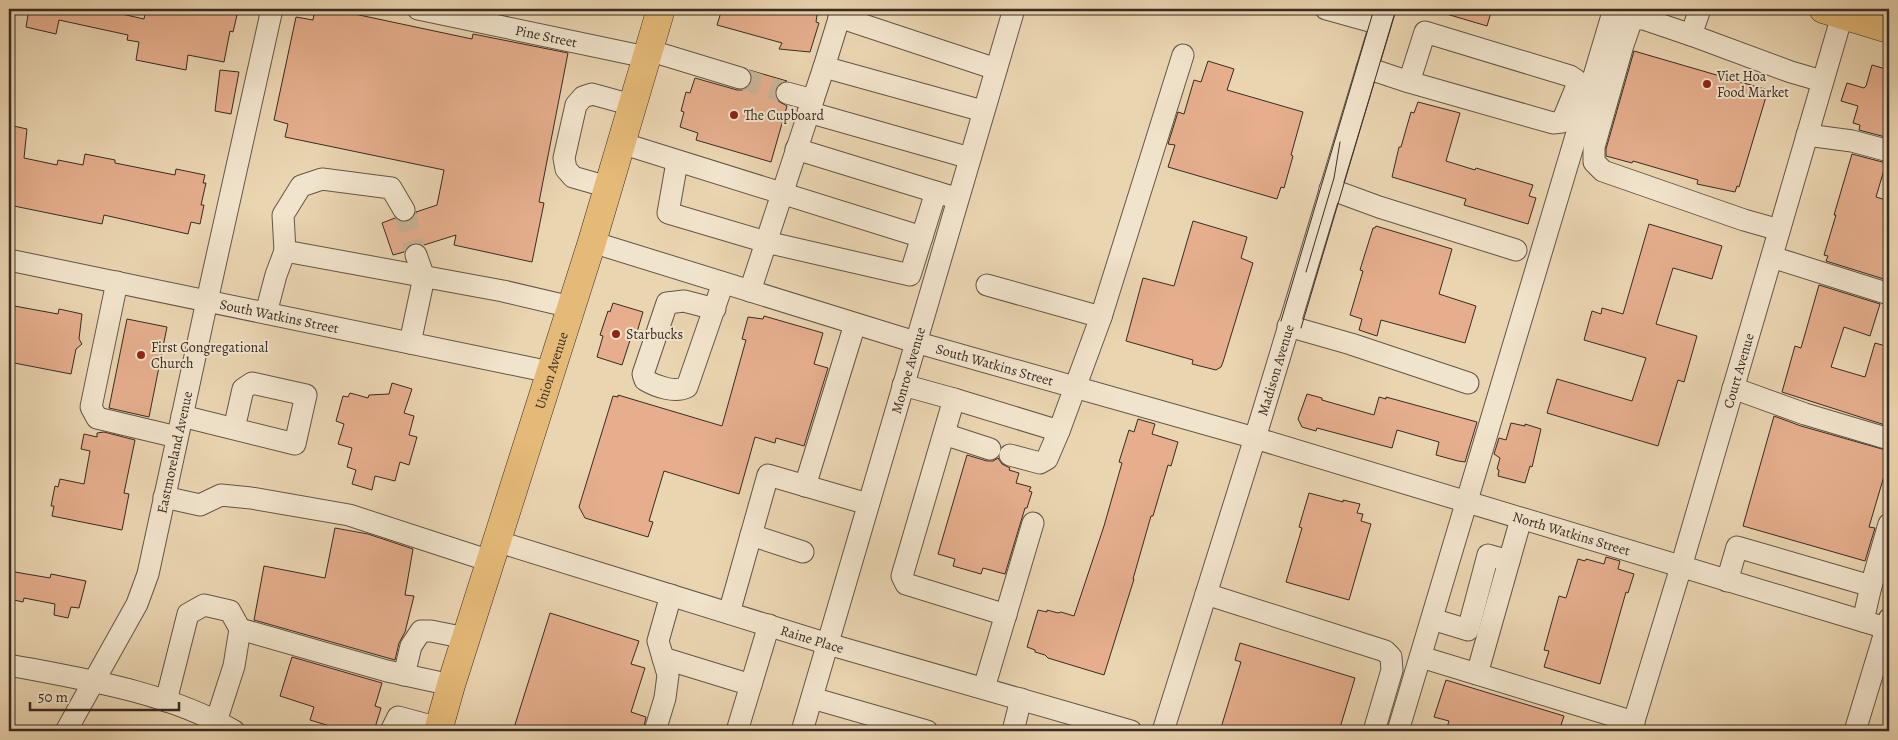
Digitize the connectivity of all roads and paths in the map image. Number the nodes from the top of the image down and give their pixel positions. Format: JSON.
{"nodes":[{"id":1,"x":272,"y":9,"type":"edge"},
{"id":2,"x":418,"y":9,"type":"edge"},
{"id":3,"x":661,"y":9,"type":"edge"},
{"id":4,"x":1014,"y":9,"type":"edge"},
{"id":5,"x":1326,"y":9,"type":"edge"},
{"id":6,"x":1614,"y":9,"type":"edge"},
{"id":7,"x":1700,"y":9,"type":"edge"},
{"id":8,"x":1837,"y":11,"type":"edge"},
{"id":9,"x":840,"y":13,"type":"edge"},
{"id":10,"x":1382,"y":17,"type":"edge"},
{"id":11,"x":1889,"y":29,"type":"edge"},
{"id":12,"x":1691,"y":35,"type":"junction"},
{"id":13,"x":647,"y":54,"type":"junction"},
{"id":14,"x":1183,"y":55,"type":"dead end"},
{"id":15,"x":824,"y":67,"type":"junction"},
{"id":16,"x":1367,"y":68,"type":"junction"},
{"id":17,"x":996,"y":69,"type":"junction"},
{"id":18,"x":740,"y":78,"type":"tunnel mouth"},
{"id":19,"x":1822,"y":81,"type":"junction"},
{"id":20,"x":1409,"y":82,"type":"junction"},
{"id":21,"x":787,"y":93,"type":"tunnel mouth"},
{"id":22,"x":632,"y":105,"type":"junction"},
{"id":23,"x":810,"y":106,"type":"junction"},
{"id":24,"x":983,"y":112,"type":"junction"},
{"id":25,"x":1807,"y":135,"type":"junction"},
{"id":26,"x":621,"y":143,"type":"junction"},
{"id":27,"x":796,"y":149,"type":"junction"},
{"id":28,"x":1889,"y":151,"type":"edge"},
{"id":29,"x":970,"y":158,"type":"junction"},
{"id":30,"x":676,"y":162,"type":"junction"},
{"id":31,"x":608,"y":187,"type":"junction"},
{"id":32,"x":1330,"y":189,"type":"junction"},
{"id":33,"x":936,"y":192,"type":"junction"},
{"id":34,"x":782,"y":195,"type":"junction"},
{"id":35,"x":958,"y":198,"type":"junction"},
{"id":36,"x":404,"y":210,"type":"tunnel mouth"},
{"id":37,"x":1779,"y":230,"type":"junction"},
{"id":38,"x":922,"y":237,"type":"junction"},
{"id":39,"x":592,"y":242,"type":"junction"},
{"id":40,"x":766,"y":242,"type":"junction"},
{"id":41,"x":1516,"y":250,"type":"dead end"},
{"id":42,"x":285,"y":251,"type":"junction"},
{"id":43,"x":416,"y":255,"type":"tunnel mouth"},
{"id":44,"x":1772,"y":257,"type":"junction"},
{"id":45,"x":9,"y":260,"type":"edge"},
{"id":46,"x":424,"y":277,"type":"junction"},
{"id":47,"x":117,"y":282,"type":"junction"},
{"id":48,"x":723,"y":283,"type":"junction"},
{"id":49,"x":987,"y":285,"type":"dead end"},
{"id":50,"x":750,"y":291,"type":"junction"},
{"id":51,"x":1889,"y":294,"type":"edge"},
{"id":52,"x":207,"y":301,"type":"junction"},
{"id":53,"x":571,"y":307,"type":"junction"},
{"id":54,"x":715,"y":309,"type":"dead end"},
{"id":55,"x":266,"y":313,"type":"junction"},
{"id":56,"x":1101,"y":317,"type":"junction"},
{"id":57,"x":855,"y":324,"type":"junction"},
{"id":58,"x":1288,"y":326,"type":"junction"},
{"id":59,"x":915,"y":342,"type":"junction"},
{"id":60,"x":410,"y":343,"type":"junction"},
{"id":61,"x":550,"y":372,"type":"junction"},
{"id":62,"x":1468,"y":383,"type":"dead end"},
{"id":63,"x":903,"y":385,"type":"junction"},
{"id":64,"x":1074,"y":386,"type":"junction"},
{"id":65,"x":1733,"y":388,"type":"junction"},
{"id":66,"x":954,"y":399,"type":"junction"},
{"id":67,"x":182,"y":416,"type":"junction"},
{"id":68,"x":234,"y":429,"type":"dead end"},
{"id":69,"x":1058,"y":431,"type":"junction"},
{"id":70,"x":944,"y":434,"type":"junction"},
{"id":71,"x":177,"y":437,"type":"junction"},
{"id":72,"x":1255,"y":438,"type":"junction"},
{"id":73,"x":1889,"y":439,"type":"edge"},
{"id":74,"x":805,"y":486,"type":"junction"},
{"id":75,"x":164,"y":497,"type":"junction"},
{"id":76,"x":1467,"y":502,"type":"junction"},
{"id":77,"x":868,"y":504,"type":"junction"},
{"id":78,"x":1521,"y":519,"type":"junction"},
{"id":79,"x":1033,"y":523,"type":"dead end"},
{"id":80,"x":1889,"y":524,"type":"edge"},
{"id":81,"x":751,"y":535,"type":"junction"},
{"id":82,"x":493,"y":551,"type":"junction"},
{"id":83,"x":803,"y":552,"type":"dead end"},
{"id":84,"x":1509,"y":561,"type":"junction"},
{"id":85,"x":1681,"y":567,"type":"junction"},
{"id":86,"x":1727,"y":581,"type":"junction"},
{"id":87,"x":1872,"y":586,"type":"junction"},
{"id":88,"x":1206,"y":594,"type":"junction"},
{"id":89,"x":670,"y":595,"type":"junction"},
{"id":90,"x":729,"y":613,"type":"junction"},
{"id":91,"x":1006,"y":615,"type":"junction"},
{"id":92,"x":1432,"y":619,"type":"junction"},
{"id":93,"x":1863,"y":621,"type":"junction"},
{"id":94,"x":769,"y":625,"type":"junction"},
{"id":95,"x":1888,"y":625,"type":"edge"},
{"id":96,"x":240,"y":629,"type":"junction"},
{"id":97,"x":466,"y":638,"type":"junction"},
{"id":98,"x":828,"y":644,"type":"junction"},
{"id":99,"x":1421,"y":657,"type":"junction"},
{"id":100,"x":663,"y":658,"type":"junction"},
{"id":101,"x":9,"y":665,"type":"edge"},
{"id":102,"x":1477,"y":674,"type":"junction"},
{"id":103,"x":404,"y":675,"type":"junction"},
{"id":104,"x":94,"y":681,"type":"junction"},
{"id":105,"x":451,"y":685,"type":"junction"},
{"id":106,"x":750,"y":685,"type":"junction"},
{"id":107,"x":984,"y":688,"type":"junction"},
{"id":108,"x":812,"y":698,"type":"junction"},
{"id":109,"x":1021,"y":700,"type":"junction"},
{"id":110,"x":166,"y":701,"type":"junction"},
{"id":111,"x":1632,"y":726,"type":"edge"},
{"id":112,"x":221,"y":728,"type":"edge"},
{"id":113,"x":439,"y":730,"type":"edge"},
{"id":114,"x":66,"y":731,"type":"edge"},
{"id":115,"x":391,"y":731,"type":"edge"},
{"id":116,"x":655,"y":731,"type":"edge"},
{"id":117,"x":737,"y":731,"type":"edge"},
{"id":118,"x":802,"y":731,"type":"edge"},
{"id":119,"x":927,"y":731,"type":"edge"},
{"id":120,"x":1012,"y":731,"type":"edge"},
{"id":121,"x":1131,"y":731,"type":"edge"},
{"id":122,"x":1163,"y":731,"type":"edge"},
{"id":123,"x":1374,"y":731,"type":"edge"},
{"id":124,"x":1398,"y":731,"type":"edge"},
{"id":125,"x":1855,"y":731,"type":"edge"}],
"edges":[{"from":1,"to":52,"type":"street","name":"Eastmoreland Avenue"},
{"from":2,"to":13,"type":"street","name":"Pine Street"},
{"from":3,"to":13,"type":"main road","name":"Union Avenue"},
{"from":4,"to":17,"type":"street","name":"Monroe Avenue"},
{"from":5,"to":10,"type":"street"},
{"from":6,"to":76,"type":"street"},
{"from":7,"to":12,"type":"street"},
{"from":8,"to":11,"type":"main road"},
{"from":8,"to":19,"type":"street","name":"Court Avenue"},
{"from":9,"to":15,"type":"street"},
{"from":9,"to":17,"type":"street"},
{"from":10,"to":16,"type":"street","name":"Madison Avenue"},
{"from":12,"to":19,"type":"street"},
{"from":12,"to":37,"type":"street"},
{"from":13,"to":18,"type":"street","name":"Pine Street"},
{"from":13,"to":22,"type":"main road","name":"Union Avenue"},
{"from":14,"to":56,"type":"street"},
{"from":15,"to":23,"type":"street"},
{"from":15,"to":24,"type":"street"},
{"from":16,"to":20,"type":"street"},
{"from":16,"to":32,"type":"street","name":"Madison Avenue"},
{"from":17,"to":24,"type":"street","name":"Monroe Avenue"},
{"from":19,"to":25,"type":"street","name":"Court Avenue"},
{"from":20,"to":20,"type":"street"},
{"from":21,"to":23,"type":"street"},
{"from":22,"to":26,"type":"main road","name":"Union Avenue"},
{"from":22,"to":31,"type":"street"},
{"from":23,"to":27,"type":"street"},
{"from":23,"to":29,"type":"street"},
{"from":24,"to":29,"type":"street","name":"Monroe Avenue"},
{"from":25,"to":28,"type":"street"},
{"from":25,"to":37,"type":"street","name":"Court Avenue"},
{"from":26,"to":30,"type":"street"},
{"from":26,"to":31,"type":"main road","name":"Union Avenue"},
{"from":27,"to":33,"type":"street"},
{"from":27,"to":34,"type":"street"},
{"from":29,"to":35,"type":"street","name":"Monroe Avenue"},
{"from":30,"to":34,"type":"street"},
{"from":30,"to":40,"type":"street"},
{"from":31,"to":39,"type":"main road","name":"Union Avenue"},
{"from":32,"to":41,"type":"street"},
{"from":32,"to":58,"type":"street","name":"Madison Avenue"},
{"from":33,"to":35,"type":"street"},
{"from":33,"to":38,"type":"street"},
{"from":34,"to":38,"type":"street"},
{"from":34,"to":40,"type":"street"},
{"from":35,"to":59,"type":"street","name":"Monroe Avenue"},
{"from":36,"to":42,"type":"street"},
{"from":37,"to":44,"type":"street","name":"Court Avenue"},
{"from":38,"to":40,"type":"street"},
{"from":39,"to":48,"type":"street","name":"South Watkins Street"},
{"from":39,"to":53,"type":"main road","name":"Union Avenue"},
{"from":40,"to":50,"type":"street"},
{"from":42,"to":46,"type":"street"},
{"from":42,"to":55,"type":"street"},
{"from":43,"to":46,"type":"street"},
{"from":44,"to":51,"type":"street"},
{"from":44,"to":65,"type":"street","name":"Court Avenue"},
{"from":45,"to":47,"type":"street","name":"South Watkins Street"},
{"from":46,"to":53,"type":"street"},
{"from":46,"to":60,"type":"street"},
{"from":47,"to":52,"type":"street","name":"South Watkins Street"},
{"from":47,"to":71,"type":"street"},
{"from":48,"to":50,"type":"street","name":"South Watkins Street"},
{"from":48,"to":54,"type":"street"},
{"from":49,"to":56,"type":"street"},
{"from":50,"to":57,"type":"street","name":"South Watkins Street"},
{"from":52,"to":55,"type":"street","name":"South Watkins Street"},
{"from":52,"to":67,"type":"street","name":"Eastmoreland Avenue"},
{"from":53,"to":61,"type":"main road","name":"Union Avenue"},
{"from":55,"to":60,"type":"street","name":"South Watkins Street"},
{"from":56,"to":64,"type":"street"},
{"from":57,"to":59,"type":"street","name":"South Watkins Street"},
{"from":57,"to":74,"type":"street"},
{"from":58,"to":62,"type":"street"},
{"from":58,"to":72,"type":"street","name":"Madison Avenue"},
{"from":59,"to":63,"type":"street","name":"Monroe Avenue"},
{"from":59,"to":64,"type":"street","name":"South Watkins Street"},
{"from":60,"to":61,"type":"street","name":"South Watkins Street"},
{"from":61,"to":82,"type":"main road","name":"Union Avenue"},
{"from":63,"to":66,"type":"street"},
{"from":63,"to":77,"type":"street","name":"Monroe Avenue"},
{"from":64,"to":69,"type":"street"},
{"from":64,"to":72,"type":"street","name":"South Watkins Street"},
{"from":65,"to":73,"type":"street"},
{"from":65,"to":85,"type":"street","name":"Court Avenue"},
{"from":66,"to":69,"type":"street"},
{"from":66,"to":70,"type":"street"},
{"from":67,"to":68,"type":"street"},
{"from":67,"to":71,"type":"street","name":"Eastmoreland Avenue"},
{"from":69,"to":70,"type":"street"},
{"from":70,"to":91,"type":"street"},
{"from":71,"to":75,"type":"street","name":"Eastmoreland Avenue"},
{"from":72,"to":76,"type":"street","name":"North Watkins Street"},
{"from":72,"to":88,"type":"street","name":"Madison Avenue"},
{"from":74,"to":77,"type":"street"},
{"from":74,"to":81,"type":"street"},
{"from":75,"to":82,"type":"street","name":"Raine Place"},
{"from":75,"to":104,"type":"street","name":"Eastmoreland Avenue"},
{"from":76,"to":78,"type":"street","name":"North Watkins Street"},
{"from":76,"to":92,"type":"street"},
{"from":77,"to":98,"type":"street","name":"Monroe Avenue"},
{"from":78,"to":84,"type":"street"},
{"from":78,"to":85,"type":"street","name":"North Watkins Street"},
{"from":79,"to":91,"type":"street"},
{"from":80,"to":87,"type":"street"},
{"from":81,"to":83,"type":"street"},
{"from":81,"to":90,"type":"street"},
{"from":82,"to":89,"type":"street","name":"Raine Place"},
{"from":82,"to":97,"type":"main road","name":"Union Avenue"},
{"from":84,"to":92,"type":"street"},
{"from":84,"to":102,"type":"street"},
{"from":85,"to":86,"type":"street","name":"North Watkins Street"},
{"from":85,"to":111,"type":"street","name":"Court Avenue"},
{"from":86,"to":87,"type":"street"},
{"from":86,"to":93,"type":"street","name":"North Watkins Street"},
{"from":87,"to":93,"type":"street"},
{"from":88,"to":122,"type":"street","name":"Madison Avenue"},
{"from":88,"to":123,"type":"street"},
{"from":89,"to":90,"type":"street","name":"Raine Place"},
{"from":89,"to":100,"type":"street"},
{"from":90,"to":94,"type":"street","name":"Raine Place"},
{"from":91,"to":107,"type":"street"},
{"from":92,"to":99,"type":"street"},
{"from":93,"to":95,"type":"street","name":"North Watkins Street"},
{"from":94,"to":98,"type":"street","name":"Raine Place"},
{"from":94,"to":106,"type":"street"},
{"from":95,"to":125,"type":"street"},
{"from":96,"to":103,"type":"street"},
{"from":96,"to":110,"type":"street"},
{"from":96,"to":112,"type":"street"},
{"from":97,"to":103,"type":"street"},
{"from":97,"to":105,"type":"main road","name":"Union Avenue"},
{"from":98,"to":107,"type":"street","name":"Raine Place"},
{"from":98,"to":108,"type":"street","name":"Monroe Avenue"},
{"from":99,"to":102,"type":"street"},
{"from":99,"to":124,"type":"street"},
{"from":100,"to":106,"type":"street"},
{"from":100,"to":116,"type":"street"},
{"from":101,"to":104,"type":"street"},
{"from":102,"to":111,"type":"street"},
{"from":103,"to":105,"type":"street"},
{"from":104,"to":110,"type":"street"},
{"from":104,"to":114,"type":"street","name":"Eastmoreland Avenue"},
{"from":105,"to":113,"type":"main road","name":"Union Avenue"},
{"from":106,"to":117,"type":"street"},
{"from":107,"to":109,"type":"street","name":"Raine Place"},
{"from":108,"to":118,"type":"street","name":"Monroe Avenue"},
{"from":108,"to":119,"type":"street"},
{"from":109,"to":120,"type":"street"},
{"from":109,"to":121,"type":"street","name":"Raine Place"},
{"from":110,"to":112,"type":"street"},
{"from":113,"to":115,"type":"street"}]}
